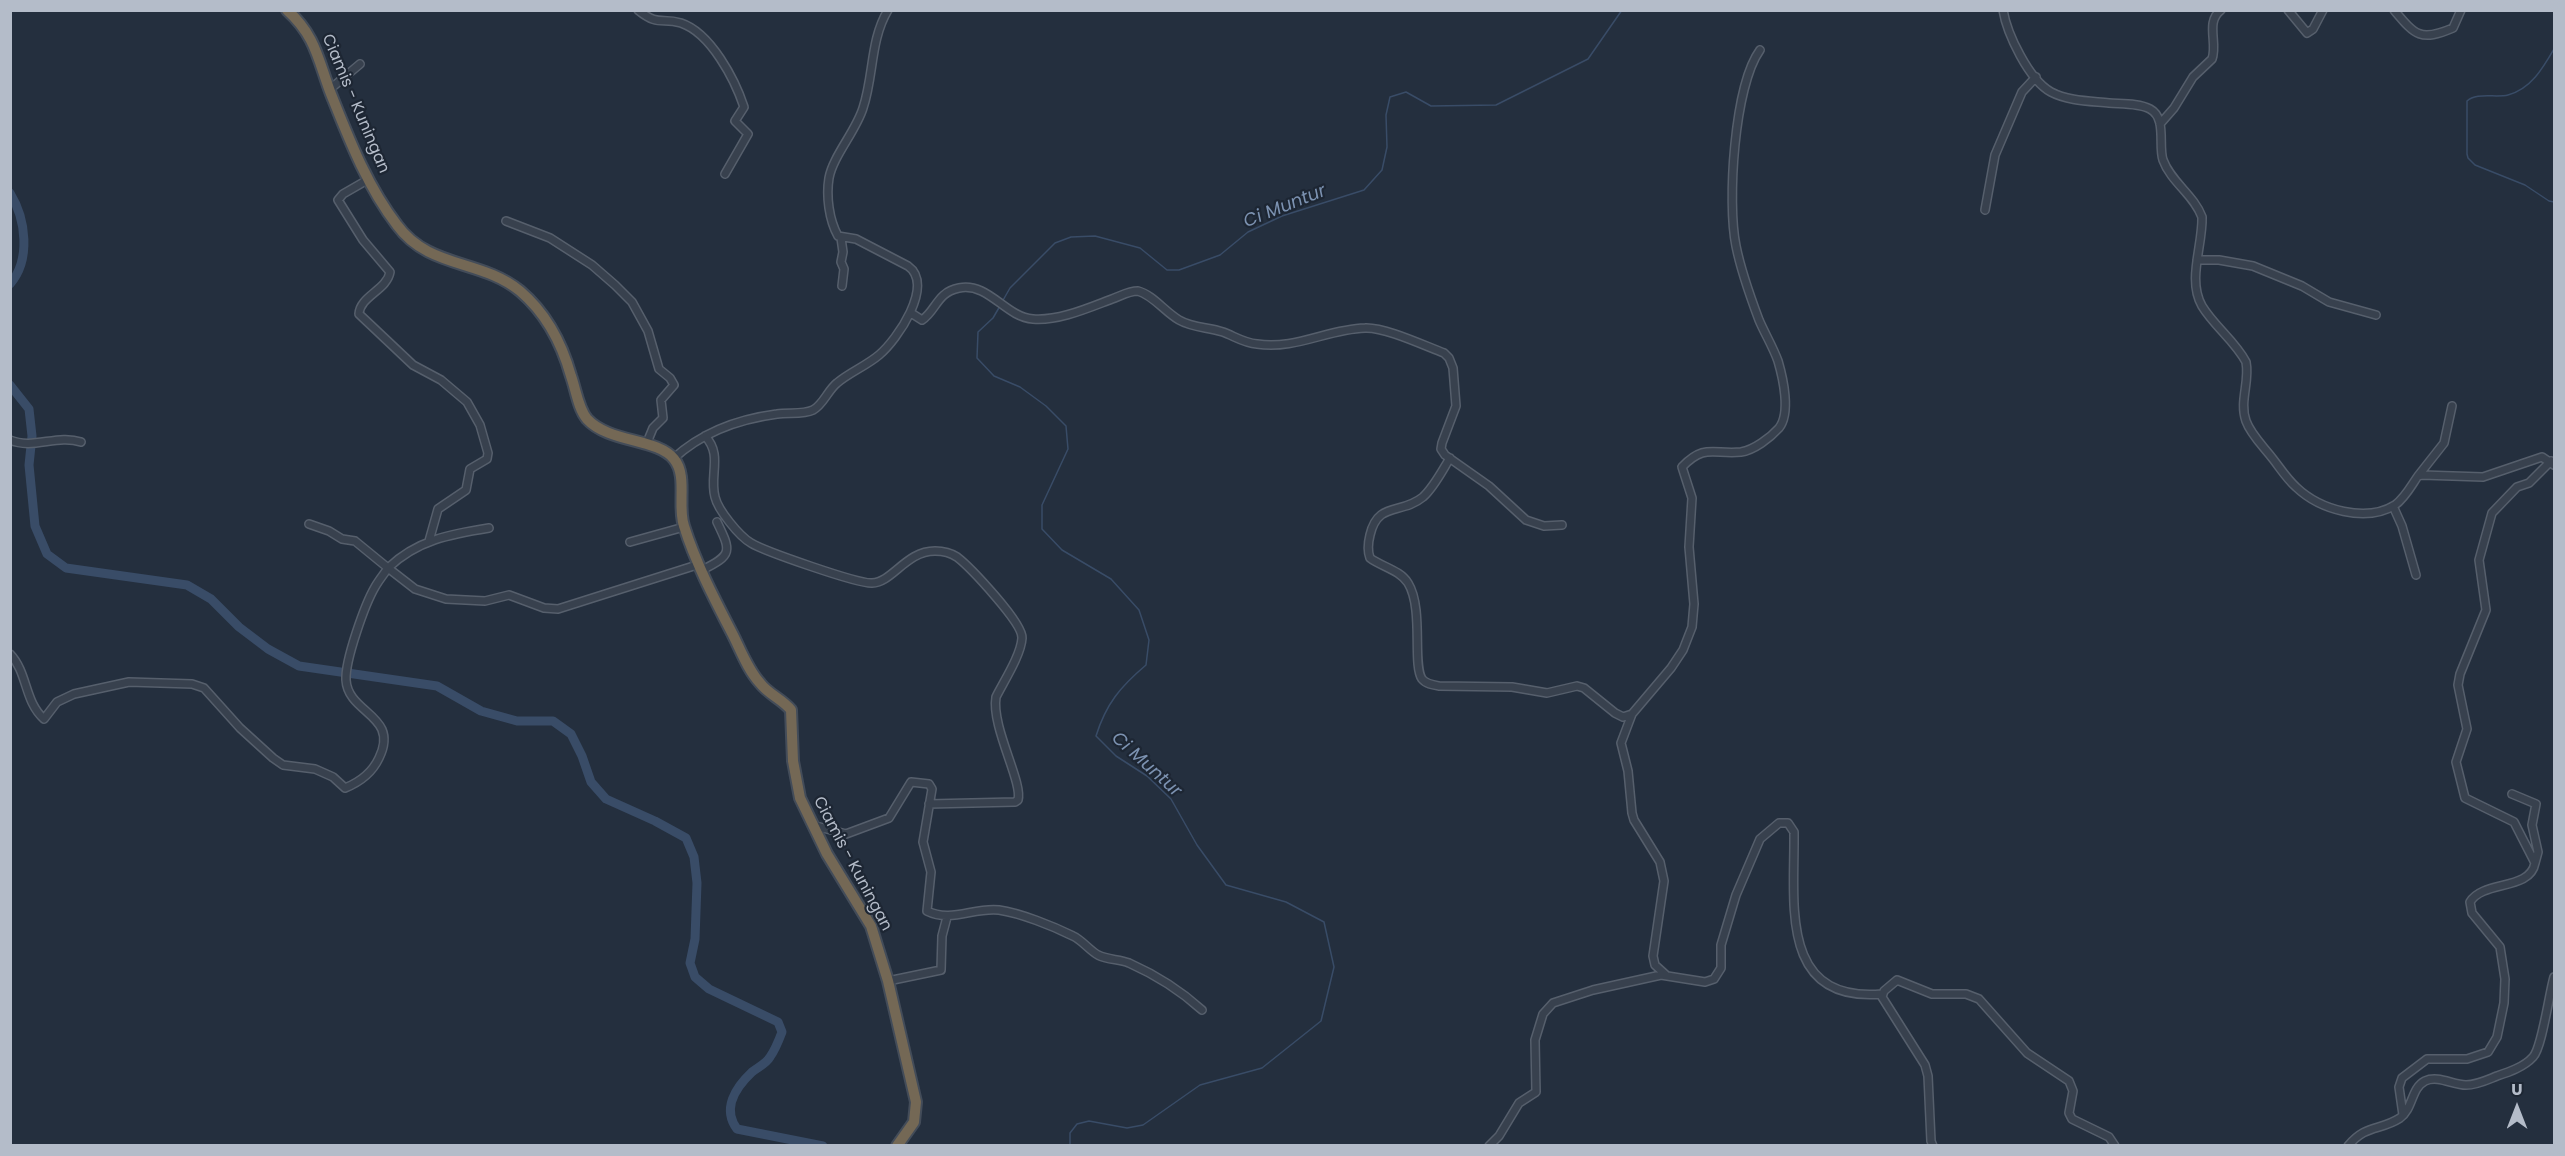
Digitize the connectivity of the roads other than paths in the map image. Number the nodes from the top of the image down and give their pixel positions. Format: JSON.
{"nodes":[{"id":1,"x":287,"y":10,"type":"edge"},
{"id":2,"x":638,"y":10,"type":"edge"},
{"id":3,"x":888,"y":10,"type":"edge"},
{"id":4,"x":2003,"y":10,"type":"edge"},
{"id":5,"x":2221,"y":10,"type":"edge"},
{"id":6,"x":2288,"y":10,"type":"edge"},
{"id":7,"x":2324,"y":10,"type":"edge"},
{"id":8,"x":2394,"y":10,"type":"edge"},
{"id":9,"x":2461,"y":10,"type":"edge"},
{"id":10,"x":1760,"y":50,"type":"dead end"},
{"id":11,"x":360,"y":64,"type":"dead end"},
{"id":12,"x":2036,"y":77,"type":"junction"},
{"id":13,"x":329,"y":90,"type":"junction"},
{"id":14,"x":2160,"y":124,"type":"junction"},
{"id":15,"x":725,"y":174,"type":"dead end"},
{"id":16,"x":369,"y":179,"type":"junction"},
{"id":17,"x":1985,"y":210,"type":"dead end"},
{"id":18,"x":506,"y":221,"type":"dead end"},
{"id":19,"x":841,"y":238,"type":"junction"},
{"id":20,"x":2197,"y":260,"type":"junction"},
{"id":21,"x":842,"y":286,"type":"dead end"},
{"id":22,"x":911,"y":313,"type":"junction"},
{"id":23,"x":2376,"y":315,"type":"dead end"},
{"id":24,"x":2452,"y":406,"type":"dead end"},
{"id":25,"x":705,"y":436,"type":"junction"},
{"id":26,"x":10,"y":440,"type":"edge"},
{"id":27,"x":81,"y":442,"type":"dead end"},
{"id":28,"x":645,"y":445,"type":"junction"},
{"id":29,"x":1450,"y":458,"type":"junction"},
{"id":30,"x":674,"y":459,"type":"junction"},
{"id":31,"x":2553,"y":463,"type":"edge"},
{"id":32,"x":2418,"y":476,"type":"junction"},
{"id":33,"x":2392,"y":506,"type":"junction"},
{"id":34,"x":717,"y":522,"type":"dead end"},
{"id":35,"x":309,"y":524,"type":"dead end"},
{"id":36,"x":1562,"y":525,"type":"dead end"},
{"id":37,"x":684,"y":527,"type":"junction"},
{"id":38,"x":489,"y":528,"type":"dead end"},
{"id":39,"x":429,"y":541,"type":"junction"},
{"id":40,"x":630,"y":542,"type":"dead end"},
{"id":41,"x":701,"y":567,"type":"junction"},
{"id":42,"x":388,"y":568,"type":"junction"},
{"id":43,"x":2416,"y":575,"type":"dead end"},
{"id":44,"x":10,"y":654,"type":"edge"},
{"id":45,"x":1632,"y":714,"type":"junction"},
{"id":46,"x":2512,"y":794,"type":"dead end"},
{"id":47,"x":929,"y":804,"type":"junction"},
{"id":48,"x":812,"y":825,"type":"junction"},
{"id":49,"x":2535,"y":863,"type":"junction"},
{"id":50,"x":947,"y":917,"type":"junction"},
{"id":51,"x":1666,"y":975,"type":"junction"},
{"id":52,"x":2554,"y":977,"type":"edge"},
{"id":53,"x":888,"y":981,"type":"junction"},
{"id":54,"x":1882,"y":994,"type":"junction"},
{"id":55,"x":1202,"y":1010,"type":"dead end"},
{"id":56,"x":2403,"y":1115,"type":"junction"},
{"id":57,"x":897,"y":1146,"type":"edge"},
{"id":58,"x":1489,"y":1146,"type":"edge"},
{"id":59,"x":1933,"y":1146,"type":"edge"},
{"id":60,"x":2115,"y":1146,"type":"edge"},
{"id":61,"x":2348,"y":1146,"type":"edge"}],
"edges":[{"from":1,"to":13,"type":"highway","name":"Ciamis - Kuningan"},
{"from":2,"to":15,"type":"street"},
{"from":3,"to":19,"type":"street"},
{"from":4,"to":12,"type":"street"},
{"from":5,"to":14,"type":"street"},
{"from":6,"to":7,"type":"street"},
{"from":8,"to":9,"type":"street"},
{"from":10,"to":45,"type":"street"},
{"from":11,"to":13,"type":"street"},
{"from":12,"to":14,"type":"street"},
{"from":12,"to":17,"type":"street"},
{"from":13,"to":16,"type":"highway","name":"Ciamis - Kuningan"},
{"from":14,"to":20,"type":"street"},
{"from":16,"to":28,"type":"highway","name":"Ciamis - Kuningan"},
{"from":16,"to":39,"type":"street"},
{"from":18,"to":28,"type":"street"},
{"from":19,"to":21,"type":"street"},
{"from":19,"to":22,"type":"street"},
{"from":20,"to":23,"type":"street"},
{"from":20,"to":33,"type":"street"},
{"from":22,"to":25,"type":"street"},
{"from":22,"to":29,"type":"street"},
{"from":24,"to":32,"type":"street"},
{"from":25,"to":30,"type":"street"},
{"from":25,"to":47,"type":"street"},
{"from":26,"to":27,"type":"street"},
{"from":28,"to":30,"type":"highway","name":"Ciamis - Kuningan"},
{"from":29,"to":36,"type":"street"},
{"from":29,"to":45,"type":"street"},
{"from":30,"to":37,"type":"highway","name":"Ciamis - Kuningan"},
{"from":31,"to":32,"type":"street"},
{"from":31,"to":49,"type":"street"},
{"from":32,"to":33,"type":"street"},
{"from":33,"to":43,"type":"street"},
{"from":34,"to":41,"type":"street"},
{"from":35,"to":42,"type":"street"},
{"from":37,"to":40,"type":"street"},
{"from":37,"to":41,"type":"highway","name":"Ciamis - Kuningan"},
{"from":38,"to":39,"type":"street"},
{"from":39,"to":42,"type":"street"},
{"from":41,"to":42,"type":"street"},
{"from":41,"to":48,"type":"highway","name":"Ciamis - Kuningan"},
{"from":42,"to":44,"type":"street"},
{"from":45,"to":51,"type":"street"},
{"from":46,"to":49,"type":"street"},
{"from":47,"to":48,"type":"street"},
{"from":47,"to":50,"type":"street"},
{"from":48,"to":53,"type":"highway","name":"Ciamis - Kuningan"},
{"from":49,"to":56,"type":"street"},
{"from":50,"to":53,"type":"street"},
{"from":50,"to":55,"type":"street"},
{"from":51,"to":54,"type":"street"},
{"from":51,"to":58,"type":"street"},
{"from":52,"to":56,"type":"street"},
{"from":53,"to":57,"type":"highway","name":"Ciamis - Kuningan"},
{"from":54,"to":59,"type":"street"},
{"from":54,"to":60,"type":"street"},
{"from":56,"to":61,"type":"street"}]}
